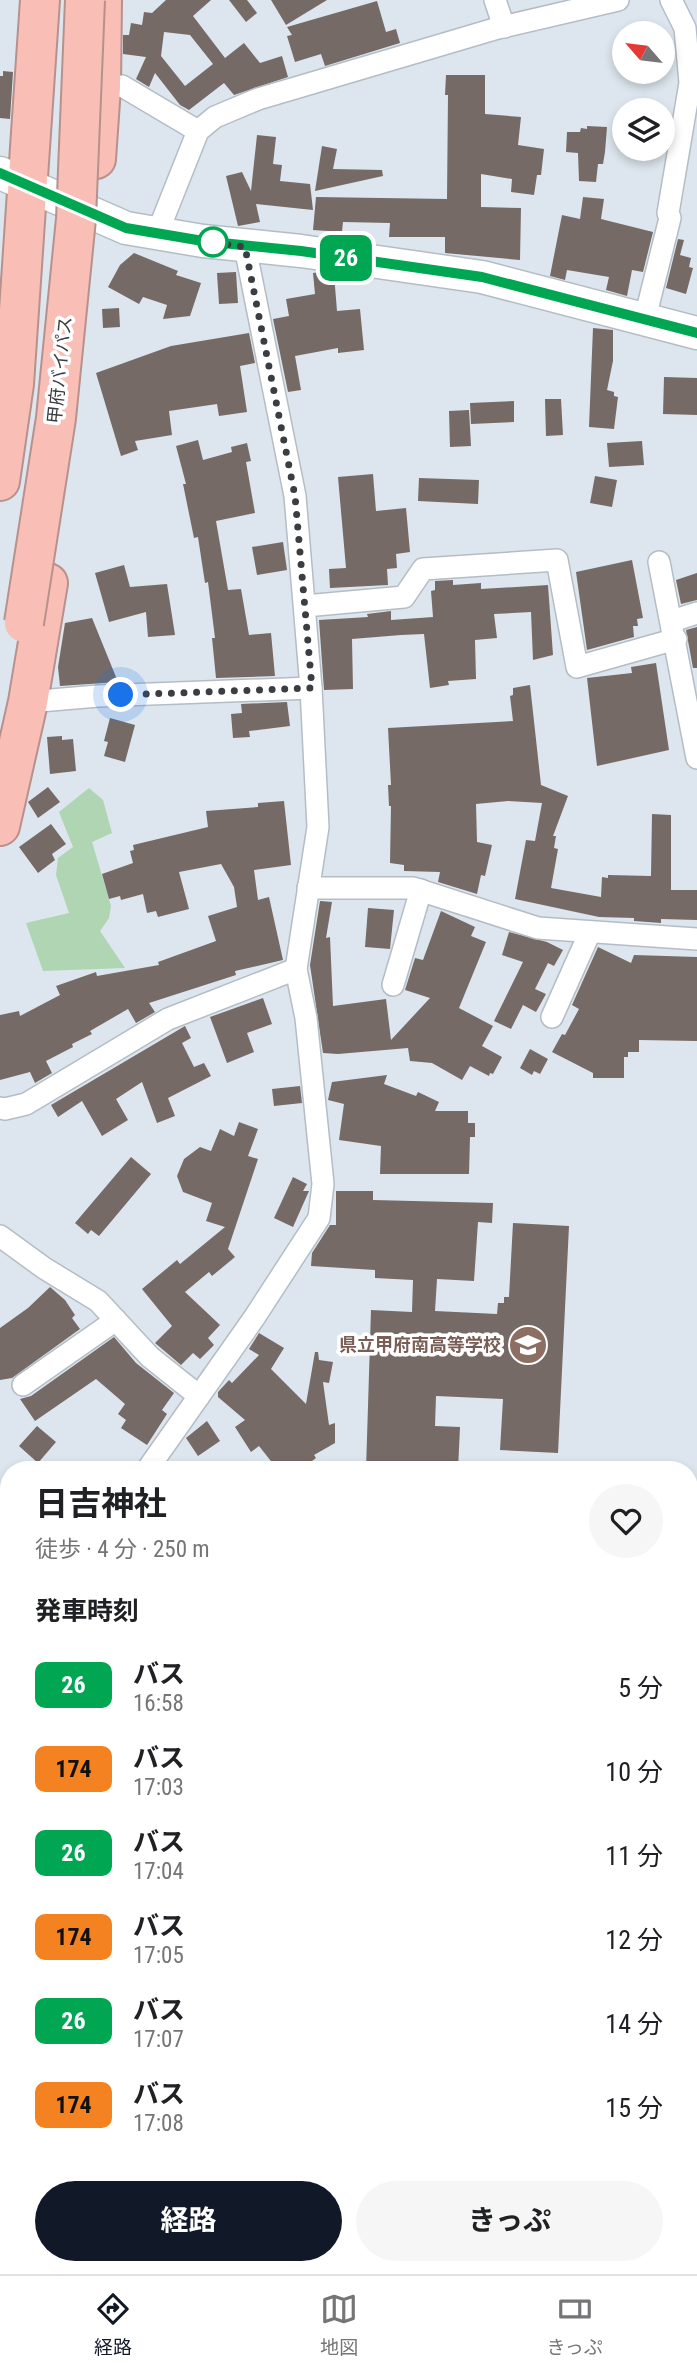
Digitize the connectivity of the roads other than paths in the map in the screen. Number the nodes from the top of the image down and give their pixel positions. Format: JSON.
{"nodes":[{"id":1,"x":40,"y":0,"type":"edge"},
{"id":2,"x":60,"y":0,"type":"edge"},
{"id":3,"x":85,"y":0,"type":"edge"},
{"id":4,"x":103,"y":0,"type":"edge"},
{"id":5,"x":495,"y":0,"type":"edge"},
{"id":6,"x":618,"y":0,"type":"edge"},
{"id":7,"x":671,"y":0,"type":"edge"},
{"id":8,"x":504,"y":27,"type":"junction"},
{"id":9,"x":101,"y":87,"type":"junction"},
{"id":10,"x":198,"y":131,"type":"junction"},
{"id":11,"x":688,"y":155,"type":"edge"},
{"id":12,"x":15,"y":180,"type":"edge"},
{"id":13,"x":93,"y":213,"type":"junction"},
{"id":14,"x":157,"y":234,"type":"junction"},
{"id":15,"x":245,"y":247,"type":"junction"},
{"id":16,"x":645,"y":318,"type":"junction"},
{"id":17,"x":697,"y":333,"type":"edge"},
{"id":18,"x":0,"y":481,"type":"edge"},
{"id":19,"x":660,"y":562,"type":"dead end"},
{"id":20,"x":304,"y":606,"type":"junction"},
{"id":21,"x":697,"y":613,"type":"edge"},
{"id":22,"x":12,"y":620,"type":"edge"},
{"id":23,"x":674,"y":630,"type":"junction"},
{"id":24,"x":312,"y":688,"type":"junction"},
{"id":25,"x":28,"y":702,"type":"junction"},
{"id":26,"x":0,"y":736,"type":"edge"},
{"id":27,"x":697,"y":758,"type":"edge"},
{"id":28,"x":0,"y":826,"type":"edge"},
{"id":29,"x":308,"y":888,"type":"junction"},
{"id":30,"x":421,"y":890,"type":"junction"},
{"id":31,"x":590,"y":932,"type":"junction"},
{"id":32,"x":697,"y":939,"type":"edge"},
{"id":33,"x":296,"y":969,"type":"junction"},
{"id":34,"x":393,"y":985,"type":"dead end"},
{"id":35,"x":552,"y":1017,"type":"dead end"},
{"id":36,"x":0,"y":1108,"type":"edge"},
{"id":37,"x":0,"y":1236,"type":"edge"},
{"id":38,"x":116,"y":1320,"type":"junction"},
{"id":39,"x":23,"y":1385,"type":"dead end"},
{"id":40,"x":199,"y":1396,"type":"junction"},
{"id":41,"x":153,"y":1461,"type":"edge"}],
"edges":[{"from":1,"to":12,"type":"highway"},
{"from":2,"to":22,"type":"highway","name":"甲府バイパス"},
{"from":3,"to":22,"type":"highway","name":"甲府バイパス","bridge":true},
{"from":4,"to":9,"type":"highway"},
{"from":5,"to":8,"type":"street"},
{"from":6,"to":8,"type":"street"},
{"from":7,"to":11,"type":"street"},
{"from":8,"to":10,"type":"street"},
{"from":9,"to":10,"type":"street"},
{"from":9,"to":13,"type":"highway"},
{"from":10,"to":14,"type":"street"},
{"from":11,"to":16,"type":"street"},
{"from":12,"to":13,"type":"main road"},
{"from":12,"to":18,"type":"highway"},
{"from":13,"to":14,"type":"main road"},
{"from":13,"to":25,"type":"highway"},
{"from":14,"to":15,"type":"main road"},
{"from":15,"to":16,"type":"main road"},
{"from":15,"to":20,"type":"street"},
{"from":16,"to":17,"type":"main road"},
{"from":19,"to":23,"type":"street"},
{"from":20,"to":23,"type":"street"},
{"from":20,"to":24,"type":"street"},
{"from":21,"to":23,"type":"street"},
{"from":22,"to":26,"type":"highway","name":"甲府バイパス"},
{"from":23,"to":27,"type":"street"},
{"from":24,"to":25,"type":"street"},
{"from":24,"to":29,"type":"street"},
{"from":25,"to":28,"type":"highway"},
{"from":29,"to":30,"type":"street"},
{"from":29,"to":33,"type":"street"},
{"from":30,"to":31,"type":"street"},
{"from":30,"to":34,"type":"street"},
{"from":31,"to":32,"type":"street"},
{"from":31,"to":35,"type":"street"},
{"from":33,"to":36,"type":"street"},
{"from":33,"to":40,"type":"street"},
{"from":37,"to":38,"type":"street"},
{"from":38,"to":39,"type":"street"},
{"from":38,"to":40,"type":"street"},
{"from":40,"to":41,"type":"street"}]}
